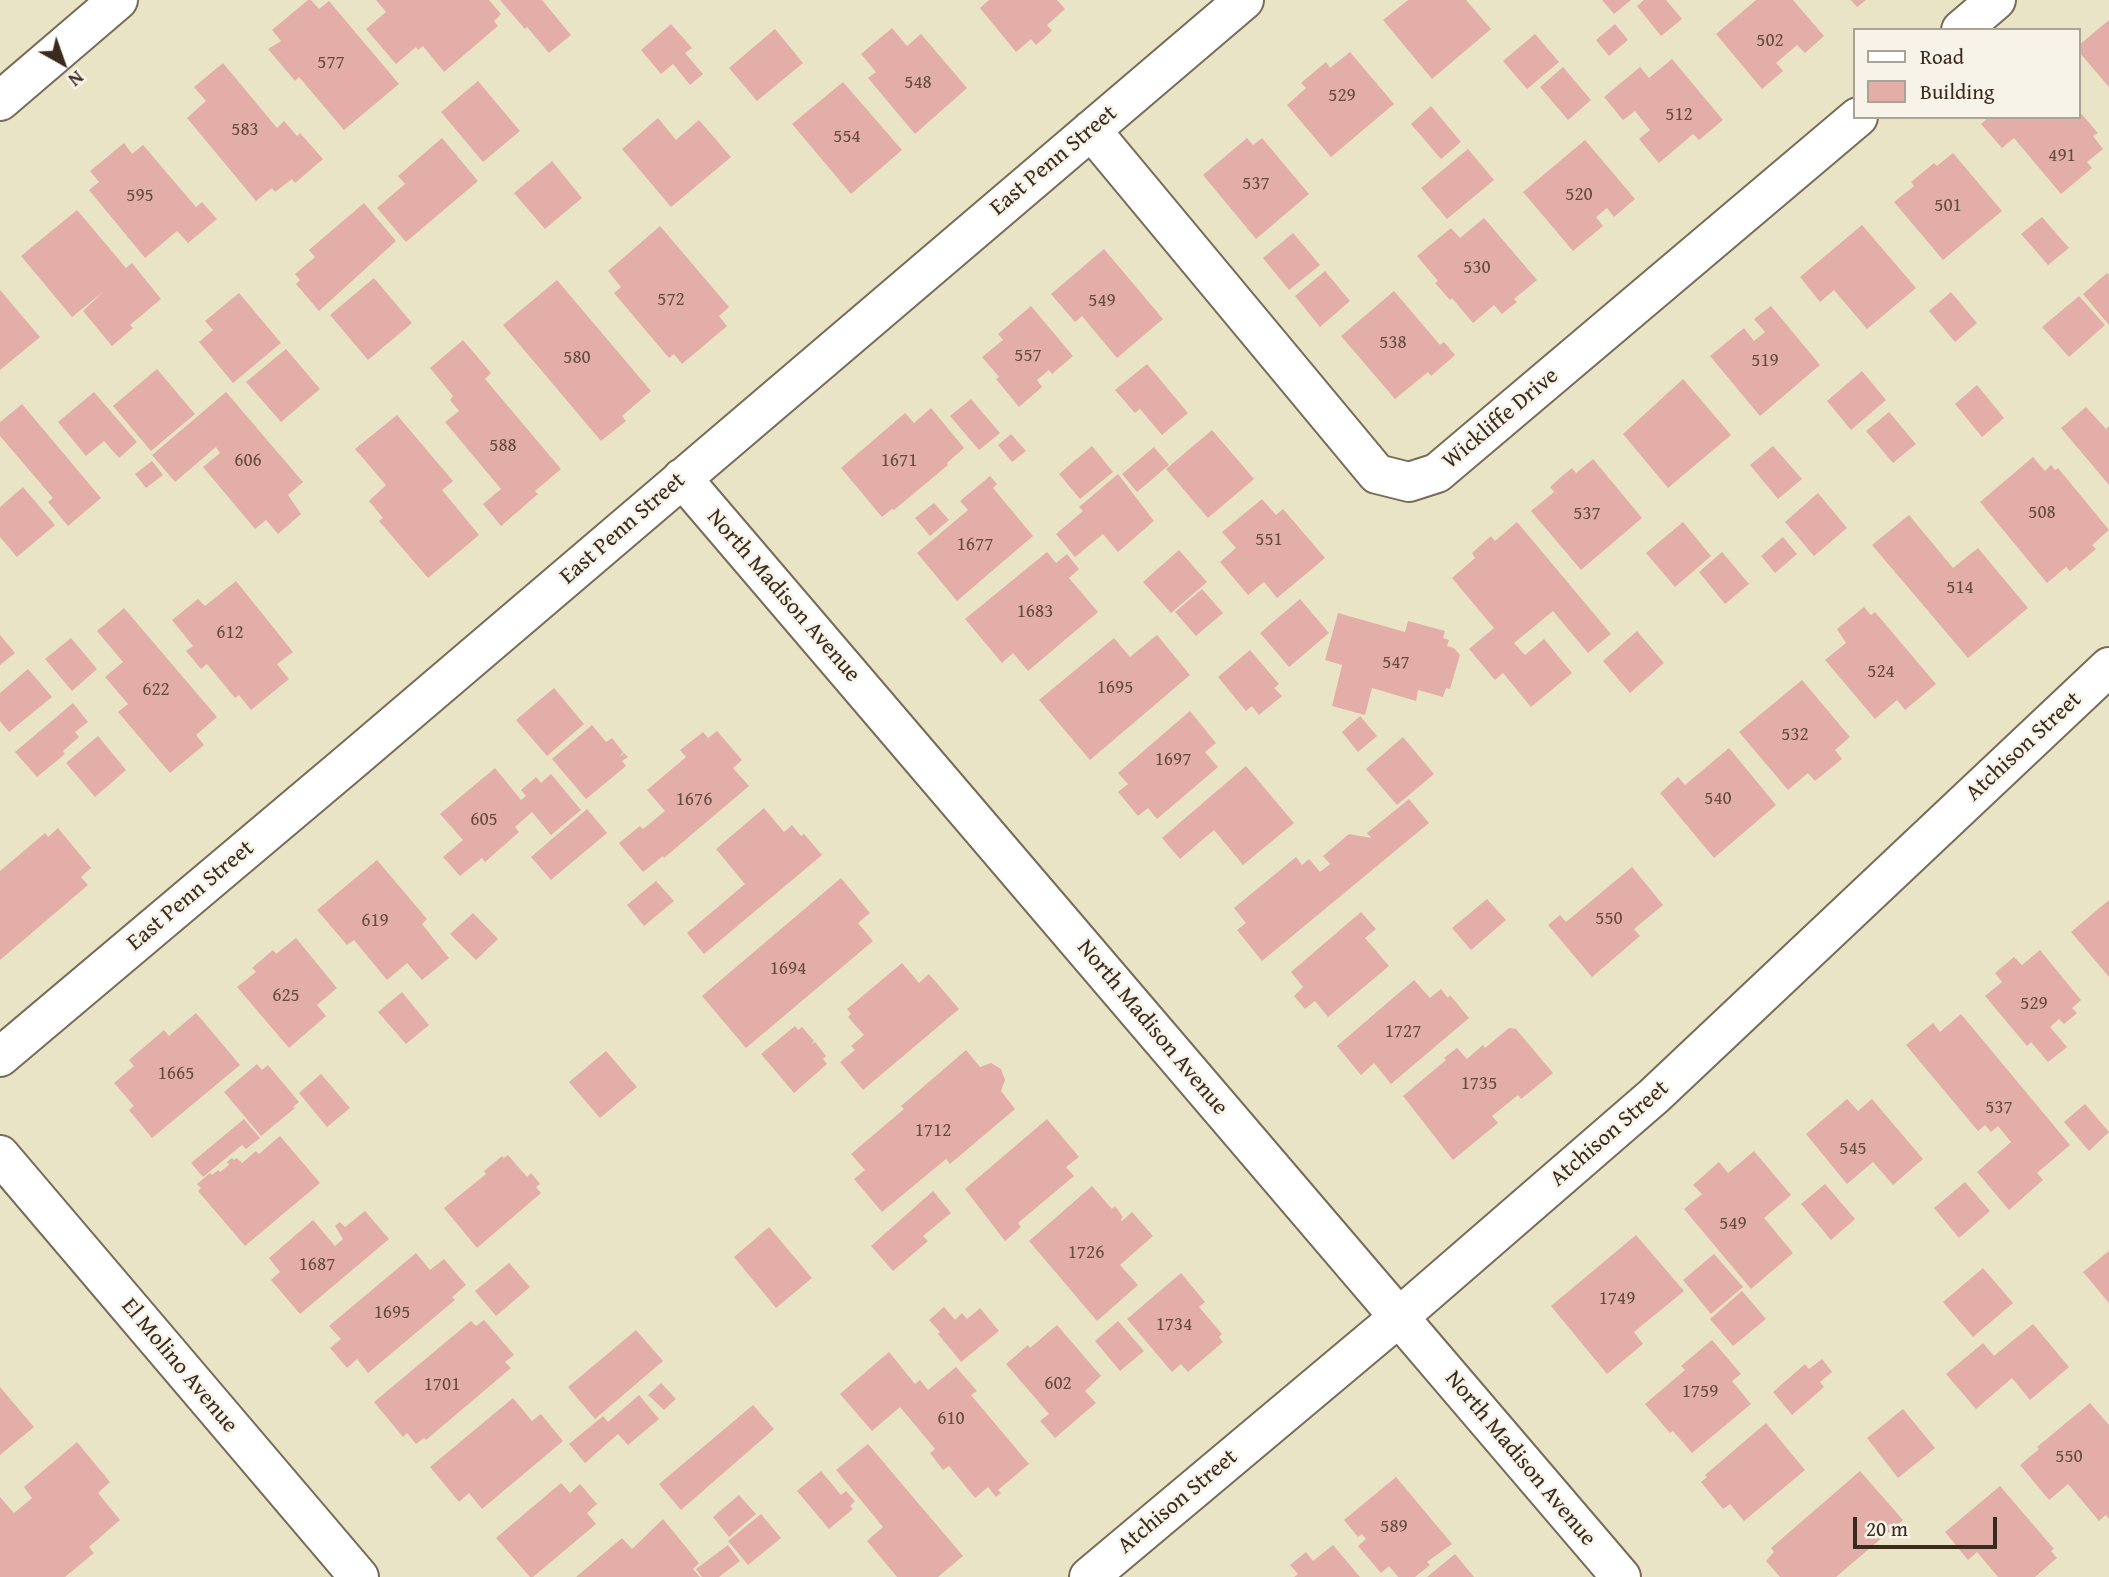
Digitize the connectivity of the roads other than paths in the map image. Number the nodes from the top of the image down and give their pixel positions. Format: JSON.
{"nodes":[{"id":1,"x":118,"y":0,"type":"edge"},
{"id":2,"x":1244,"y":0,"type":"edge"},
{"id":3,"x":1996,"y":0,"type":"edge"},
{"id":4,"x":1963,"y":28,"type":"edge"},
{"id":5,"x":0,"y":101,"type":"edge"},
{"id":6,"x":1856,"y":119,"type":"edge"},
{"id":7,"x":1091,"y":130,"type":"junction"},
{"id":8,"x":682,"y":478,"type":"junction"},
{"id":9,"x":2109,"y":667,"type":"edge"},
{"id":10,"x":0,"y":1057,"type":"edge"},
{"id":11,"x":0,"y":1155,"type":"edge"},
{"id":12,"x":1399,"y":1317,"type":"junction"},
{"id":13,"x":359,"y":1577,"type":"edge"},
{"id":14,"x":1089,"y":1577,"type":"edge"},
{"id":15,"x":1621,"y":1577,"type":"edge"}],
"edges":[{"from":1,"to":5,"type":"street"},
{"from":2,"to":7,"type":"street","name":"East Penn Street"},
{"from":3,"to":4,"type":"street"},
{"from":6,"to":7,"type":"street","name":"Wickliffe Drive"},
{"from":7,"to":8,"type":"street","name":"East Penn Street"},
{"from":8,"to":10,"type":"street","name":"East Penn Street"},
{"from":8,"to":12,"type":"street","name":"North Madison Avenue"},
{"from":9,"to":12,"type":"street","name":"Atchison Street"},
{"from":11,"to":13,"type":"street","name":"El Molino Avenue"},
{"from":12,"to":14,"type":"street","name":"Atchison Street"},
{"from":12,"to":15,"type":"street","name":"North Madison Avenue"}]}
